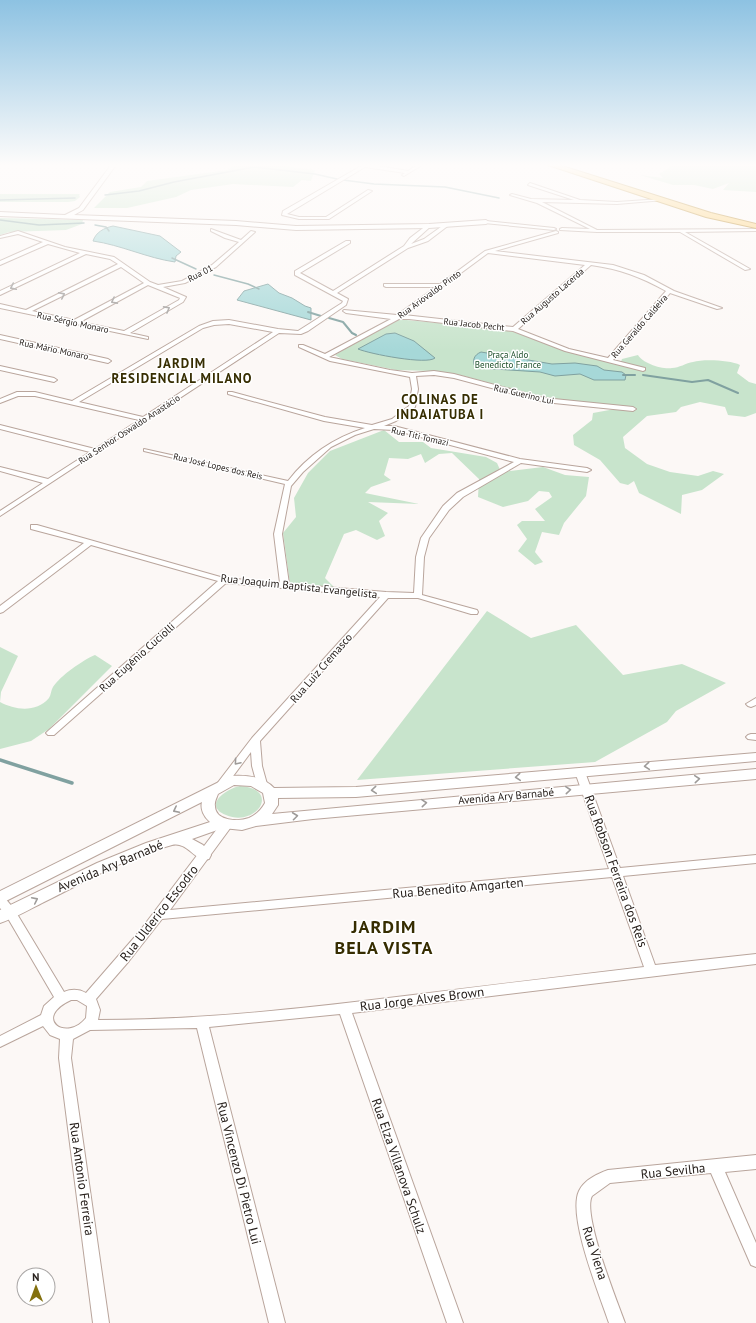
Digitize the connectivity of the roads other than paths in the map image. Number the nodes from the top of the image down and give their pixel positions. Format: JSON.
{"nodes":[{"id":1,"x":276,"y":227,"type":"edge"},
{"id":2,"x":303,"y":227,"type":"edge"},
{"id":3,"x":427,"y":227,"type":"edge"},
{"id":4,"x":429,"y":227,"type":"edge"},
{"id":5,"x":445,"y":227,"type":"edge"},
{"id":6,"x":529,"y":227,"type":"edge"},
{"id":7,"x":588,"y":227,"type":"edge"},
{"id":8,"x":213,"y":230,"type":"dead end"},
{"id":9,"x":558,"y":230,"type":"junction"},
{"id":10,"x":756,"y":230,"type":"edge"},
{"id":11,"x":596,"y":231,"type":"junction"},
{"id":12,"x":680,"y":231,"type":"junction"},
{"id":13,"x":253,"y":232,"type":"dead end"},
{"id":14,"x":437,"y":233,"type":"junction"},
{"id":15,"x":0,"y":237,"type":"edge"},
{"id":16,"x":241,"y":241,"type":"junction"},
{"id":17,"x":48,"y":242,"type":"junction"},
{"id":18,"x":348,"y":242,"type":"dead end"},
{"id":19,"x":406,"y":247,"type":"junction"},
{"id":20,"x":86,"y":252,"type":"junction"},
{"id":21,"x":486,"y":252,"type":"junction"},
{"id":22,"x":0,"y":264,"type":"edge"},
{"id":23,"x":122,"y":264,"type":"junction"},
{"id":24,"x":590,"y":264,"type":"junction"},
{"id":25,"x":747,"y":269,"type":"dead end"},
{"id":26,"x":183,"y":282,"type":"junction"},
{"id":27,"x":148,"y":283,"type":"junction"},
{"id":28,"x":386,"y":285,"type":"dead end"},
{"id":29,"x":440,"y":285,"type":"junction"},
{"id":30,"x":156,"y":286,"type":"junction"},
{"id":31,"x":669,"y":291,"type":"junction"},
{"id":32,"x":0,"y":293,"type":"edge"},
{"id":33,"x":334,"y":293,"type":"junction"},
{"id":34,"x":177,"y":294,"type":"junction"},
{"id":35,"x":0,"y":306,"type":"edge"},
{"id":36,"x":719,"y":308,"type":"dead end"},
{"id":37,"x":346,"y":311,"type":"dead end"},
{"id":38,"x":27,"y":312,"type":"junction"},
{"id":39,"x":398,"y":317,"type":"junction"},
{"id":40,"x":75,"y":322,"type":"junction"},
{"id":41,"x":514,"y":329,"type":"junction"},
{"id":42,"x":278,"y":331,"type":"junction"},
{"id":43,"x":125,"y":333,"type":"junction"},
{"id":44,"x":0,"y":337,"type":"edge"},
{"id":45,"x":146,"y":338,"type":"dead end"},
{"id":46,"x":301,"y":346,"type":"dead end"},
{"id":47,"x":326,"y":356,"type":"junction"},
{"id":48,"x":108,"y":361,"type":"dead end"},
{"id":49,"x":609,"y":361,"type":"junction"},
{"id":50,"x":0,"y":368,"type":"edge"},
{"id":51,"x":643,"y":369,"type":"dead end"},
{"id":52,"x":412,"y":375,"type":"junction"},
{"id":53,"x":54,"y":380,"type":"dead end"},
{"id":54,"x":230,"y":393,"type":"dead end"},
{"id":55,"x":0,"y":401,"type":"edge"},
{"id":56,"x":73,"y":403,"type":"junction"},
{"id":57,"x":634,"y":409,"type":"dead end"},
{"id":58,"x":144,"y":420,"type":"junction"},
{"id":59,"x":0,"y":426,"type":"edge"},
{"id":60,"x":372,"y":427,"type":"junction"},
{"id":61,"x":146,"y":450,"type":"dead end"},
{"id":62,"x":96,"y":451,"type":"junction"},
{"id":63,"x":520,"y":461,"type":"junction"},
{"id":64,"x":0,"y":469,"type":"edge"},
{"id":65,"x":587,"y":470,"type":"dead end"},
{"id":66,"x":49,"y":482,"type":"junction"},
{"id":67,"x":290,"y":483,"type":"junction"},
{"id":68,"x":0,"y":514,"type":"edge"},
{"id":69,"x":34,"y":527,"type":"dead end"},
{"id":70,"x":89,"y":543,"type":"junction"},
{"id":71,"x":224,"y":580,"type":"junction"},
{"id":72,"x":285,"y":586,"type":"junction"},
{"id":73,"x":386,"y":595,"type":"junction"},
{"id":74,"x":418,"y":596,"type":"junction"},
{"id":75,"x":0,"y":610,"type":"edge"},
{"id":76,"x":474,"y":612,"type":"dead end"},
{"id":77,"x":51,"y":734,"type":"dead end"},
{"id":78,"x":255,"y":740,"type":"junction"},
{"id":79,"x":756,"y":757,"type":"edge"},
{"id":80,"x":580,"y":772,"type":"junction"},
{"id":81,"x":756,"y":774,"type":"edge"},
{"id":82,"x":266,"y":788,"type":"junction"},
{"id":83,"x":216,"y":789,"type":"junction"},
{"id":84,"x":586,"y":789,"type":"junction"},
{"id":85,"x":256,"y":821,"type":"junction"},
{"id":86,"x":225,"y":824,"type":"junction"},
{"id":87,"x":172,"y":840,"type":"junction"},
{"id":88,"x":204,"y":855,"type":"junction"},
{"id":89,"x":756,"y":859,"type":"edge"},
{"id":90,"x":616,"y":873,"type":"junction"},
{"id":91,"x":0,"y":899,"type":"edge"},
{"id":92,"x":5,"y":915,"type":"edge"},
{"id":93,"x":159,"y":915,"type":"junction"},
{"id":94,"x":756,"y":959,"type":"edge"},
{"id":95,"x":651,"y":970,"type":"junction"},
{"id":96,"x":61,"y":998,"type":"junction"},
{"id":97,"x":88,"y":999,"type":"junction"},
{"id":98,"x":344,"y":1009,"type":"junction"},
{"id":99,"x":45,"y":1019,"type":"junction"},
{"id":100,"x":202,"y":1023,"type":"junction"},
{"id":101,"x":88,"y":1025,"type":"junction"},
{"id":102,"x":67,"y":1035,"type":"junction"},
{"id":103,"x":0,"y":1042,"type":"edge"},
{"id":104,"x":756,"y":1162,"type":"edge"},
{"id":105,"x":715,"y":1166,"type":"junction"},
{"id":106,"x":592,"y":1185,"type":"joint"},
{"id":107,"x":756,"y":1260,"type":"edge"},
{"id":108,"x":101,"y":1323,"type":"edge"},
{"id":109,"x":277,"y":1323,"type":"edge"},
{"id":110,"x":455,"y":1323,"type":"edge"},
{"id":111,"x":617,"y":1323,"type":"edge"}],
"edges":[{"from":1,"to":2,"type":"street"},
{"from":3,"to":19,"type":"street"},
{"from":4,"to":14,"type":"street"},
{"from":5,"to":14,"type":"street"},
{"from":6,"to":9,"type":"street"},
{"from":7,"to":11,"type":"street"},
{"from":8,"to":16,"type":"street"},
{"from":9,"to":11,"type":"street"},
{"from":9,"to":21,"type":"street","name":"Rua Ariovaldo Pinto"},
{"from":10,"to":12,"type":"street"},
{"from":11,"to":12,"type":"street"},
{"from":12,"to":25,"type":"street"},
{"from":13,"to":16,"type":"street","name":"Rua 01"},
{"from":14,"to":19,"type":"street"},
{"from":15,"to":17,"type":"street"},
{"from":16,"to":26,"type":"street","name":"Rua 01"},
{"from":17,"to":20,"type":"street"},
{"from":17,"to":22,"type":"street"},
{"from":18,"to":33,"type":"street"},
{"from":19,"to":33,"type":"street"},
{"from":20,"to":23,"type":"street"},
{"from":20,"to":32,"type":"street","one_way":true},
{"from":21,"to":24,"type":"street"},
{"from":21,"to":29,"type":"street","name":"Rua Ariovaldo Pinto"},
{"from":23,"to":27,"type":"street"},
{"from":38,"to":23,"type":"street","one_way":true},
{"from":24,"to":31,"type":"street"},
{"from":24,"to":41,"type":"street","name":"Rua Augusto Lacerda"},
{"from":26,"to":30,"type":"street","name":"Rua 01"},
{"from":26,"to":34,"type":"street","name":"Rua 01"},
{"from":27,"to":30,"type":"street"},
{"from":27,"to":40,"type":"street","one_way":true},
{"from":28,"to":29,"type":"street"},
{"from":29,"to":39,"type":"street","name":"Rua Ariovaldo Pinto"},
{"from":30,"to":34,"type":"street"},
{"from":31,"to":36,"type":"street"},
{"from":31,"to":49,"type":"street","name":"Rua Geraldo Caldeira"},
{"from":33,"to":42,"type":"street"},
{"from":43,"to":34,"type":"street","one_way":true},
{"from":35,"to":38,"type":"street","name":"Rua Sérgio Monaro"},
{"from":37,"to":39,"type":"street","name":"Rua Jacob Pecht"},
{"from":38,"to":40,"type":"street","name":"Rua Sérgio Monaro"},
{"from":39,"to":41,"type":"street","name":"Rua Jacob Pecht"},
{"from":39,"to":47,"type":"street","name":"Rua Ariovaldo Pinto"},
{"from":40,"to":43,"type":"street","name":"Rua Sérgio Monaro"},
{"from":41,"to":49,"type":"street","name":"Rua Jacob Pecht"},
{"from":42,"to":56,"type":"street"},
{"from":42,"to":58,"type":"street","name":"Rua Senhor Oswaldo Anastácio"},
{"from":43,"to":45,"type":"street","name":"Rua Sérgio Monaro"},
{"from":44,"to":48,"type":"street","name":"Rua Mário Monaro"},
{"from":46,"to":47,"type":"street","name":"Rua Guerino Lui"},
{"from":47,"to":52,"type":"street","name":"Rua Guerino Lui"},
{"from":49,"to":51,"type":"street","name":"Rua Jacob Pecht"},
{"from":50,"to":53,"type":"street"},
{"from":52,"to":57,"type":"street","name":"Rua Guerino Lui"},
{"from":52,"to":60,"type":"street"},
{"from":54,"to":60,"type":"street","name":"Rua Titi Tomazi"},
{"from":55,"to":56,"type":"street"},
{"from":56,"to":58,"type":"street"},
{"from":58,"to":62,"type":"street","name":"Rua Senhor Oswaldo Anastácio"},
{"from":59,"to":62,"type":"street"},
{"from":60,"to":63,"type":"street","name":"Rua Titi Tomazi"},
{"from":60,"to":67,"type":"street"},
{"from":61,"to":67,"type":"street","name":"Rua José Lopes dos Reis"},
{"from":62,"to":66,"type":"street","name":"Rua Senhor Oswaldo Anastácio"},
{"from":63,"to":65,"type":"street","name":"Rua Titi Tomazi"},
{"from":63,"to":74,"type":"street"},
{"from":64,"to":66,"type":"street"},
{"from":66,"to":68,"type":"street","name":"Rua Senhor Oswaldo Anastácio"},
{"from":67,"to":72,"type":"street"},
{"from":69,"to":70,"type":"street","name":"Rua Joaquim Baptista Evangelista"},
{"from":70,"to":71,"type":"street","name":"Rua Joaquim Baptista Evangelista"},
{"from":70,"to":75,"type":"street"},
{"from":71,"to":72,"type":"street","name":"Rua Joaquim Baptista Evangelista"},
{"from":71,"to":77,"type":"street","name":"Rua Eugênio Cuciolli"},
{"from":72,"to":73,"type":"street","name":"Rua Joaquim Baptista Evangelista"},
{"from":73,"to":74,"type":"street","name":"Rua Joaquim Baptista Evangelista"},
{"from":73,"to":78,"type":"street","name":"Rua Luiz Cremasco"},
{"from":74,"to":76,"type":"street","name":"Rua Joaquim Baptista Evangelista"},
{"from":78,"to":82,"type":"street"},
{"from":78,"to":83,"type":"street","name":"Rua Luiz Cremasco","one_way":true},
{"from":79,"to":80,"type":"street","name":"Avenida Ary Barnabé","one_way":true},
{"from":80,"to":82,"type":"street","name":"Avenida Ary Barnabé","one_way":true},
{"from":80,"to":84,"type":"street","name":"Rua Robson Ferreira dos Reis"},
{"from":84,"to":81,"type":"street","name":"Avenida Ary Barnabé","one_way":true},
{"from":82,"to":83,"type":"street","name":"Avenida Ary Barnabé"},
{"from":82,"to":85,"type":"street"},
{"from":83,"to":86,"type":"street"},
{"from":83,"to":91,"type":"street","name":"Avenida Ary Barnabé","one_way":true},
{"from":85,"to":84,"type":"street","name":"Avenida Ary Barnabé","one_way":true},
{"from":84,"to":90,"type":"street","name":"Rua Robson Ferreira dos Reis"},
{"from":85,"to":86,"type":"street","name":"Avenida Ary Barnabé"},
{"from":86,"to":87,"type":"street","name":"Avenida Ary Barnabé"},
{"from":86,"to":88,"type":"street","name":"Rua Ulderico Escodro"},
{"from":87,"to":88,"type":"street"},
{"from":92,"to":87,"type":"street","name":"Avenida Ary Barnabé","one_way":true},
{"from":88,"to":93,"type":"street","name":"Rua Ulderico Escodro"},
{"from":89,"to":90,"type":"street","name":"Rua Benedito Amgarten"},
{"from":90,"to":93,"type":"street","name":"Rua Benedito Amgarten"},
{"from":90,"to":95,"type":"street","name":"Rua Robson Ferreira dos Reis"},
{"from":91,"to":92,"type":"street"},
{"from":92,"to":96,"type":"street"},
{"from":93,"to":97,"type":"street","name":"Rua Ulderico Escodro"},
{"from":94,"to":95,"type":"street","name":"Rua Jorge Alves Brown"},
{"from":95,"to":98,"type":"street","name":"Rua Jorge Alves Brown"},
{"from":96,"to":97,"type":"street"},
{"from":96,"to":99,"type":"street"},
{"from":97,"to":101,"type":"street"},
{"from":98,"to":100,"type":"street","name":"Rua Jorge Alves Brown"},
{"from":98,"to":110,"type":"street","name":"Rua Elza Villanova Schulz"},
{"from":99,"to":102,"type":"street"},
{"from":99,"to":103,"type":"street"},
{"from":100,"to":101,"type":"street","name":"Rua Jorge Alves Brown"},
{"from":100,"to":109,"type":"street","name":"Rua Vincenzo Di Pietro Lui"},
{"from":101,"to":102,"type":"street"},
{"from":102,"to":108,"type":"street","name":"Rua Antonio Ferreira"},
{"from":104,"to":105,"type":"street","name":"Rua Sevilha"},
{"from":105,"to":106,"type":"street","name":"Rua Sevilha"},
{"from":105,"to":107,"type":"street"},
{"from":106,"to":111,"type":"street","name":"Rua Viena"}]}
